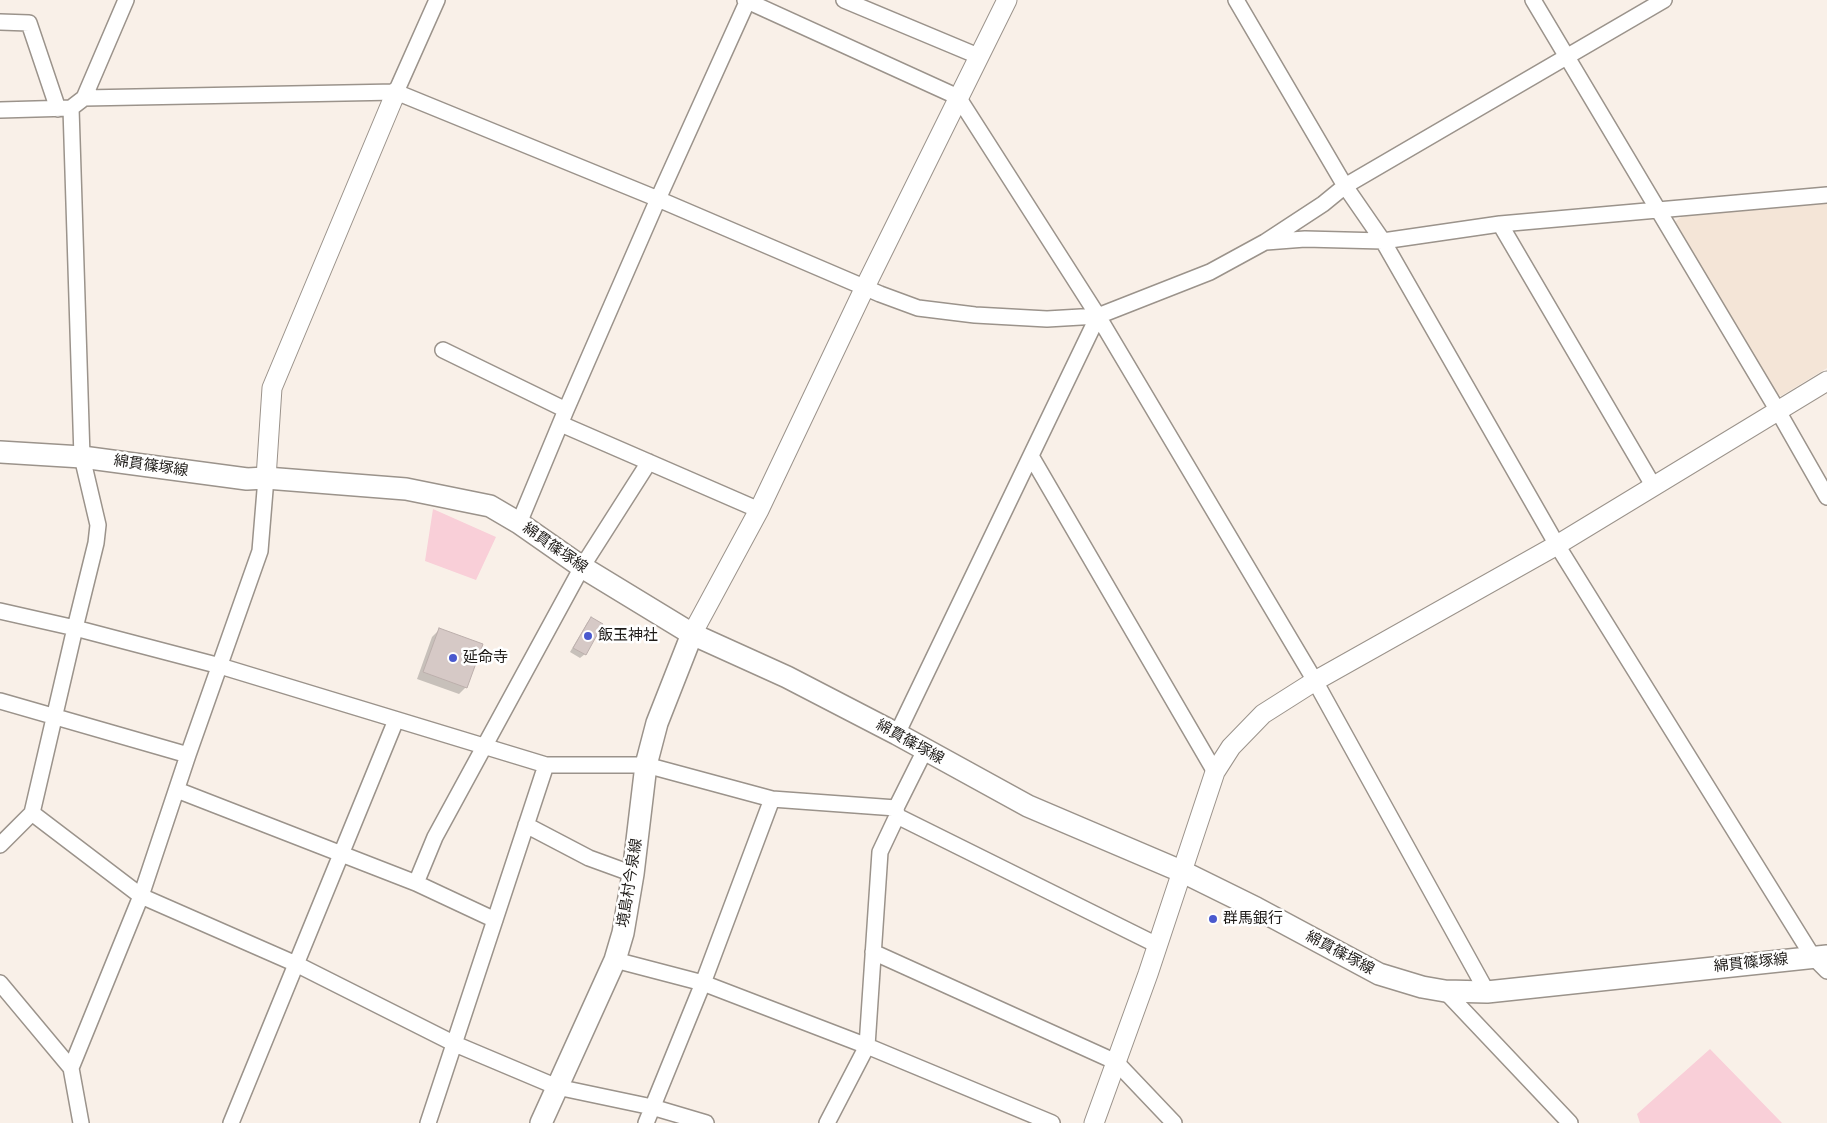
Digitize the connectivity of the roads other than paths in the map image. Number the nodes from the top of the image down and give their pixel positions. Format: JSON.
{"nodes":[{"id":1,"x":126,"y":0,"type":"edge"},
{"id":2,"x":438,"y":0,"type":"edge"},
{"id":3,"x":747,"y":0,"type":"edge"},
{"id":4,"x":844,"y":0,"type":"edge"},
{"id":5,"x":1007,"y":0,"type":"edge"},
{"id":6,"x":1236,"y":0,"type":"edge"},
{"id":7,"x":1533,"y":0,"type":"edge"},
{"id":8,"x":1664,"y":0,"type":"edge"},
{"id":9,"x":0,"y":22,"type":"edge"},
{"id":10,"x":978,"y":56,"type":"junction"},
{"id":11,"x":1566,"y":56,"type":"junction"},
{"id":12,"x":396,"y":92,"type":"junction"},
{"id":13,"x":958,"y":97,"type":"junction"},
{"id":14,"x":84,"y":98,"type":"junction"},
{"id":15,"x":64,"y":108,"type":"junction"},
{"id":16,"x":0,"y":110,"type":"edge"},
{"id":17,"x":1346,"y":186,"type":"junction"},
{"id":18,"x":1827,"y":195,"type":"edge"},
{"id":19,"x":658,"y":199,"type":"junction"},
{"id":20,"x":1658,"y":210,"type":"junction"},
{"id":21,"x":1500,"y":224,"type":"junction"},
{"id":22,"x":1383,"y":241,"type":"junction"},
{"id":23,"x":1264,"y":242,"type":"junction"},
{"id":24,"x":865,"y":287,"type":"junction"},
{"id":25,"x":1098,"y":316,"type":"junction"},
{"id":26,"x":443,"y":350,"type":"dead end"},
{"id":27,"x":1827,"y":381,"type":"edge"},
{"id":28,"x":566,"y":410,"type":"junction"},
{"id":29,"x":1778,"y":411,"type":"junction"},
{"id":30,"x":561,"y":424,"type":"junction"},
{"id":31,"x":0,"y":452,"type":"edge"},
{"id":32,"x":1031,"y":456,"type":"junction"},
{"id":33,"x":82,"y":457,"type":"junction"},
{"id":34,"x":649,"y":462,"type":"junction"},
{"id":35,"x":266,"y":478,"type":"junction"},
{"id":36,"x":1654,"y":487,"type":"junction"},
{"id":37,"x":1827,"y":497,"type":"edge"},
{"id":38,"x":759,"y":510,"type":"junction"},
{"id":39,"x":519,"y":523,"type":"junction"},
{"id":40,"x":1557,"y":545,"type":"junction"},
{"id":41,"x":582,"y":568,"type":"junction"},
{"id":42,"x":0,"y":611,"type":"edge"},
{"id":43,"x":75,"y":628,"type":"junction"},
{"id":44,"x":692,"y":634,"type":"junction"},
{"id":45,"x":220,"y":666,"type":"junction"},
{"id":46,"x":1315,"y":681,"type":"junction"},
{"id":47,"x":0,"y":701,"type":"edge"},
{"id":48,"x":55,"y":717,"type":"junction"},
{"id":49,"x":396,"y":720,"type":"junction"},
{"id":50,"x":897,"y":734,"type":"junction"},
{"id":51,"x":484,"y":747,"type":"junction"},
{"id":52,"x":925,"y":750,"type":"junction"},
{"id":53,"x":188,"y":755,"type":"junction"},
{"id":54,"x":546,"y":765,"type":"junction"},
{"id":55,"x":646,"y":765,"type":"junction"},
{"id":56,"x":1215,"y":772,"type":"junction"},
{"id":57,"x":177,"y":790,"type":"junction"},
{"id":58,"x":772,"y":799,"type":"junction"},
{"id":59,"x":896,"y":812,"type":"junction"},
{"id":60,"x":32,"y":813,"type":"junction"},
{"id":61,"x":526,"y":825,"type":"junction"},
{"id":62,"x":0,"y":845,"type":"edge"},
{"id":63,"x":340,"y":854,"type":"junction"},
{"id":64,"x":1183,"y":872,"type":"junction"},
{"id":65,"x":633,"y":874,"type":"junction"},
{"id":66,"x":416,"y":883,"type":"junction"},
{"id":67,"x":141,"y":896,"type":"junction"},
{"id":68,"x":494,"y":920,"type":"junction"},
{"id":69,"x":1154,"y":942,"type":"dead end"},
{"id":70,"x":874,"y":952,"type":"junction"},
{"id":71,"x":615,"y":960,"type":"junction"},
{"id":72,"x":1822,"y":962,"type":"edge"},
{"id":73,"x":296,"y":964,"type":"junction"},
{"id":74,"x":0,"y":983,"type":"edge"},
{"id":75,"x":703,"y":983,"type":"junction"},
{"id":76,"x":1446,"y":991,"type":"junction"},
{"id":77,"x":1486,"y":992,"type":"junction"},
{"id":78,"x":455,"y":1044,"type":"junction"},
{"id":79,"x":867,"y":1046,"type":"junction"},
{"id":80,"x":1116,"y":1062,"type":"junction"},
{"id":81,"x":71,"y":1068,"type":"junction"},
{"id":82,"x":557,"y":1087,"type":"junction"},
{"id":83,"x":652,"y":1107,"type":"junction"},
{"id":84,"x":1562,"y":1120,"type":"edge"},
{"id":85,"x":81,"y":1123,"type":"edge"},
{"id":86,"x":231,"y":1123,"type":"edge"},
{"id":87,"x":428,"y":1123,"type":"edge"},
{"id":88,"x":541,"y":1123,"type":"edge"},
{"id":89,"x":646,"y":1123,"type":"edge"},
{"id":90,"x":706,"y":1123,"type":"edge"},
{"id":91,"x":827,"y":1123,"type":"edge"},
{"id":92,"x":1052,"y":1123,"type":"edge"},
{"id":93,"x":1094,"y":1123,"type":"edge"},
{"id":94,"x":1174,"y":1123,"type":"edge"}],
"edges":[{"from":1,"to":14,"type":"street"},
{"from":2,"to":12,"type":"street"},
{"from":3,"to":13,"type":"street"},
{"from":3,"to":19,"type":"street"},
{"from":4,"to":10,"type":"street"},
{"from":5,"to":10,"type":"street"},
{"from":6,"to":17,"type":"street"},
{"from":7,"to":11,"type":"street"},
{"from":8,"to":11,"type":"street"},
{"from":9,"to":15,"type":"street"},
{"from":10,"to":13,"type":"street"},
{"from":11,"to":17,"type":"street"},
{"from":11,"to":20,"type":"street"},
{"from":12,"to":14,"type":"street"},
{"from":12,"to":19,"type":"street"},
{"from":12,"to":35,"type":"street"},
{"from":13,"to":24,"type":"street"},
{"from":13,"to":25,"type":"street"},
{"from":14,"to":15,"type":"street"},
{"from":15,"to":16,"type":"street"},
{"from":15,"to":33,"type":"street"},
{"from":17,"to":22,"type":"street"},
{"from":17,"to":23,"type":"street"},
{"from":18,"to":20,"type":"street"},
{"from":19,"to":24,"type":"street"},
{"from":19,"to":28,"type":"street"},
{"from":20,"to":21,"type":"street"},
{"from":20,"to":29,"type":"street"},
{"from":21,"to":22,"type":"street"},
{"from":21,"to":36,"type":"street"},
{"from":22,"to":23,"type":"street"},
{"from":22,"to":40,"type":"street"},
{"from":23,"to":25,"type":"street"},
{"from":24,"to":25,"type":"street"},
{"from":24,"to":38,"type":"street"},
{"from":25,"to":32,"type":"street"},
{"from":25,"to":46,"type":"street"},
{"from":26,"to":28,"type":"street"},
{"from":27,"to":29,"type":"street"},
{"from":28,"to":30,"type":"street"},
{"from":29,"to":36,"type":"street"},
{"from":29,"to":37,"type":"street"},
{"from":30,"to":34,"type":"street"},
{"from":30,"to":39,"type":"street"},
{"from":31,"to":33,"type":"main road","name":"綿貫篠塚線"},
{"from":32,"to":50,"type":"street"},
{"from":32,"to":56,"type":"street"},
{"from":33,"to":35,"type":"main road","name":"綿貫篠塚線"},
{"from":33,"to":43,"type":"street"},
{"from":34,"to":38,"type":"street"},
{"from":34,"to":41,"type":"street"},
{"from":35,"to":39,"type":"main road","name":"綿貫篠塚線"},
{"from":35,"to":45,"type":"street"},
{"from":36,"to":40,"type":"street"},
{"from":38,"to":44,"type":"street"},
{"from":39,"to":41,"type":"main road","name":"綿貫篠塚線"},
{"from":40,"to":46,"type":"street"},
{"from":40,"to":72,"type":"street"},
{"from":41,"to":44,"type":"main road","name":"綿貫篠塚線"},
{"from":41,"to":51,"type":"street"},
{"from":42,"to":43,"type":"street"},
{"from":43,"to":45,"type":"street"},
{"from":43,"to":48,"type":"street"},
{"from":44,"to":50,"type":"main road","name":"綿貫篠塚線"},
{"from":44,"to":55,"type":"main road","name":"境島村今泉線"},
{"from":45,"to":49,"type":"street"},
{"from":45,"to":53,"type":"street"},
{"from":46,"to":56,"type":"street"},
{"from":46,"to":77,"type":"street"},
{"from":47,"to":48,"type":"street"},
{"from":48,"to":53,"type":"street"},
{"from":48,"to":60,"type":"street"},
{"from":49,"to":51,"type":"street"},
{"from":49,"to":63,"type":"street"},
{"from":50,"to":52,"type":"main road","name":"綿貫篠塚線"},
{"from":51,"to":54,"type":"street"},
{"from":51,"to":66,"type":"street"},
{"from":52,"to":59,"type":"street"},
{"from":52,"to":64,"type":"main road","name":"綿貫篠塚線"},
{"from":53,"to":57,"type":"street"},
{"from":54,"to":55,"type":"street"},
{"from":54,"to":61,"type":"street"},
{"from":55,"to":58,"type":"street"},
{"from":55,"to":65,"type":"main road","name":"境島村今泉線"},
{"from":56,"to":64,"type":"street"},
{"from":57,"to":63,"type":"street"},
{"from":57,"to":67,"type":"street"},
{"from":58,"to":59,"type":"street"},
{"from":58,"to":75,"type":"street"},
{"from":59,"to":69,"type":"street"},
{"from":59,"to":70,"type":"street"},
{"from":60,"to":62,"type":"street"},
{"from":60,"to":67,"type":"street"},
{"from":61,"to":65,"type":"street"},
{"from":61,"to":68,"type":"street"},
{"from":63,"to":66,"type":"street"},
{"from":63,"to":73,"type":"street"},
{"from":64,"to":76,"type":"main road","name":"綿貫篠塚線"},
{"from":64,"to":80,"type":"street"},
{"from":65,"to":71,"type":"main road","name":"境島村今泉線"},
{"from":66,"to":68,"type":"street"},
{"from":67,"to":73,"type":"street"},
{"from":67,"to":81,"type":"street"},
{"from":68,"to":78,"type":"street"},
{"from":70,"to":79,"type":"street"},
{"from":70,"to":80,"type":"street"},
{"from":71,"to":75,"type":"street"},
{"from":71,"to":82,"type":"main road","name":"境島村今泉線"},
{"from":72,"to":77,"type":"main road","name":"綿貫篠塚線"},
{"from":73,"to":78,"type":"street"},
{"from":73,"to":86,"type":"street"},
{"from":74,"to":81,"type":"street"},
{"from":75,"to":79,"type":"street"},
{"from":75,"to":83,"type":"street"},
{"from":76,"to":77,"type":"main road","name":"綿貫篠塚線"},
{"from":76,"to":84,"type":"street"},
{"from":78,"to":82,"type":"street"},
{"from":78,"to":87,"type":"street"},
{"from":79,"to":91,"type":"street"},
{"from":79,"to":92,"type":"street"},
{"from":80,"to":93,"type":"street"},
{"from":80,"to":94,"type":"street"},
{"from":81,"to":85,"type":"street"},
{"from":82,"to":83,"type":"street"},
{"from":82,"to":88,"type":"main road","name":"境島村今泉線"},
{"from":83,"to":89,"type":"street"},
{"from":83,"to":90,"type":"street"}]}
